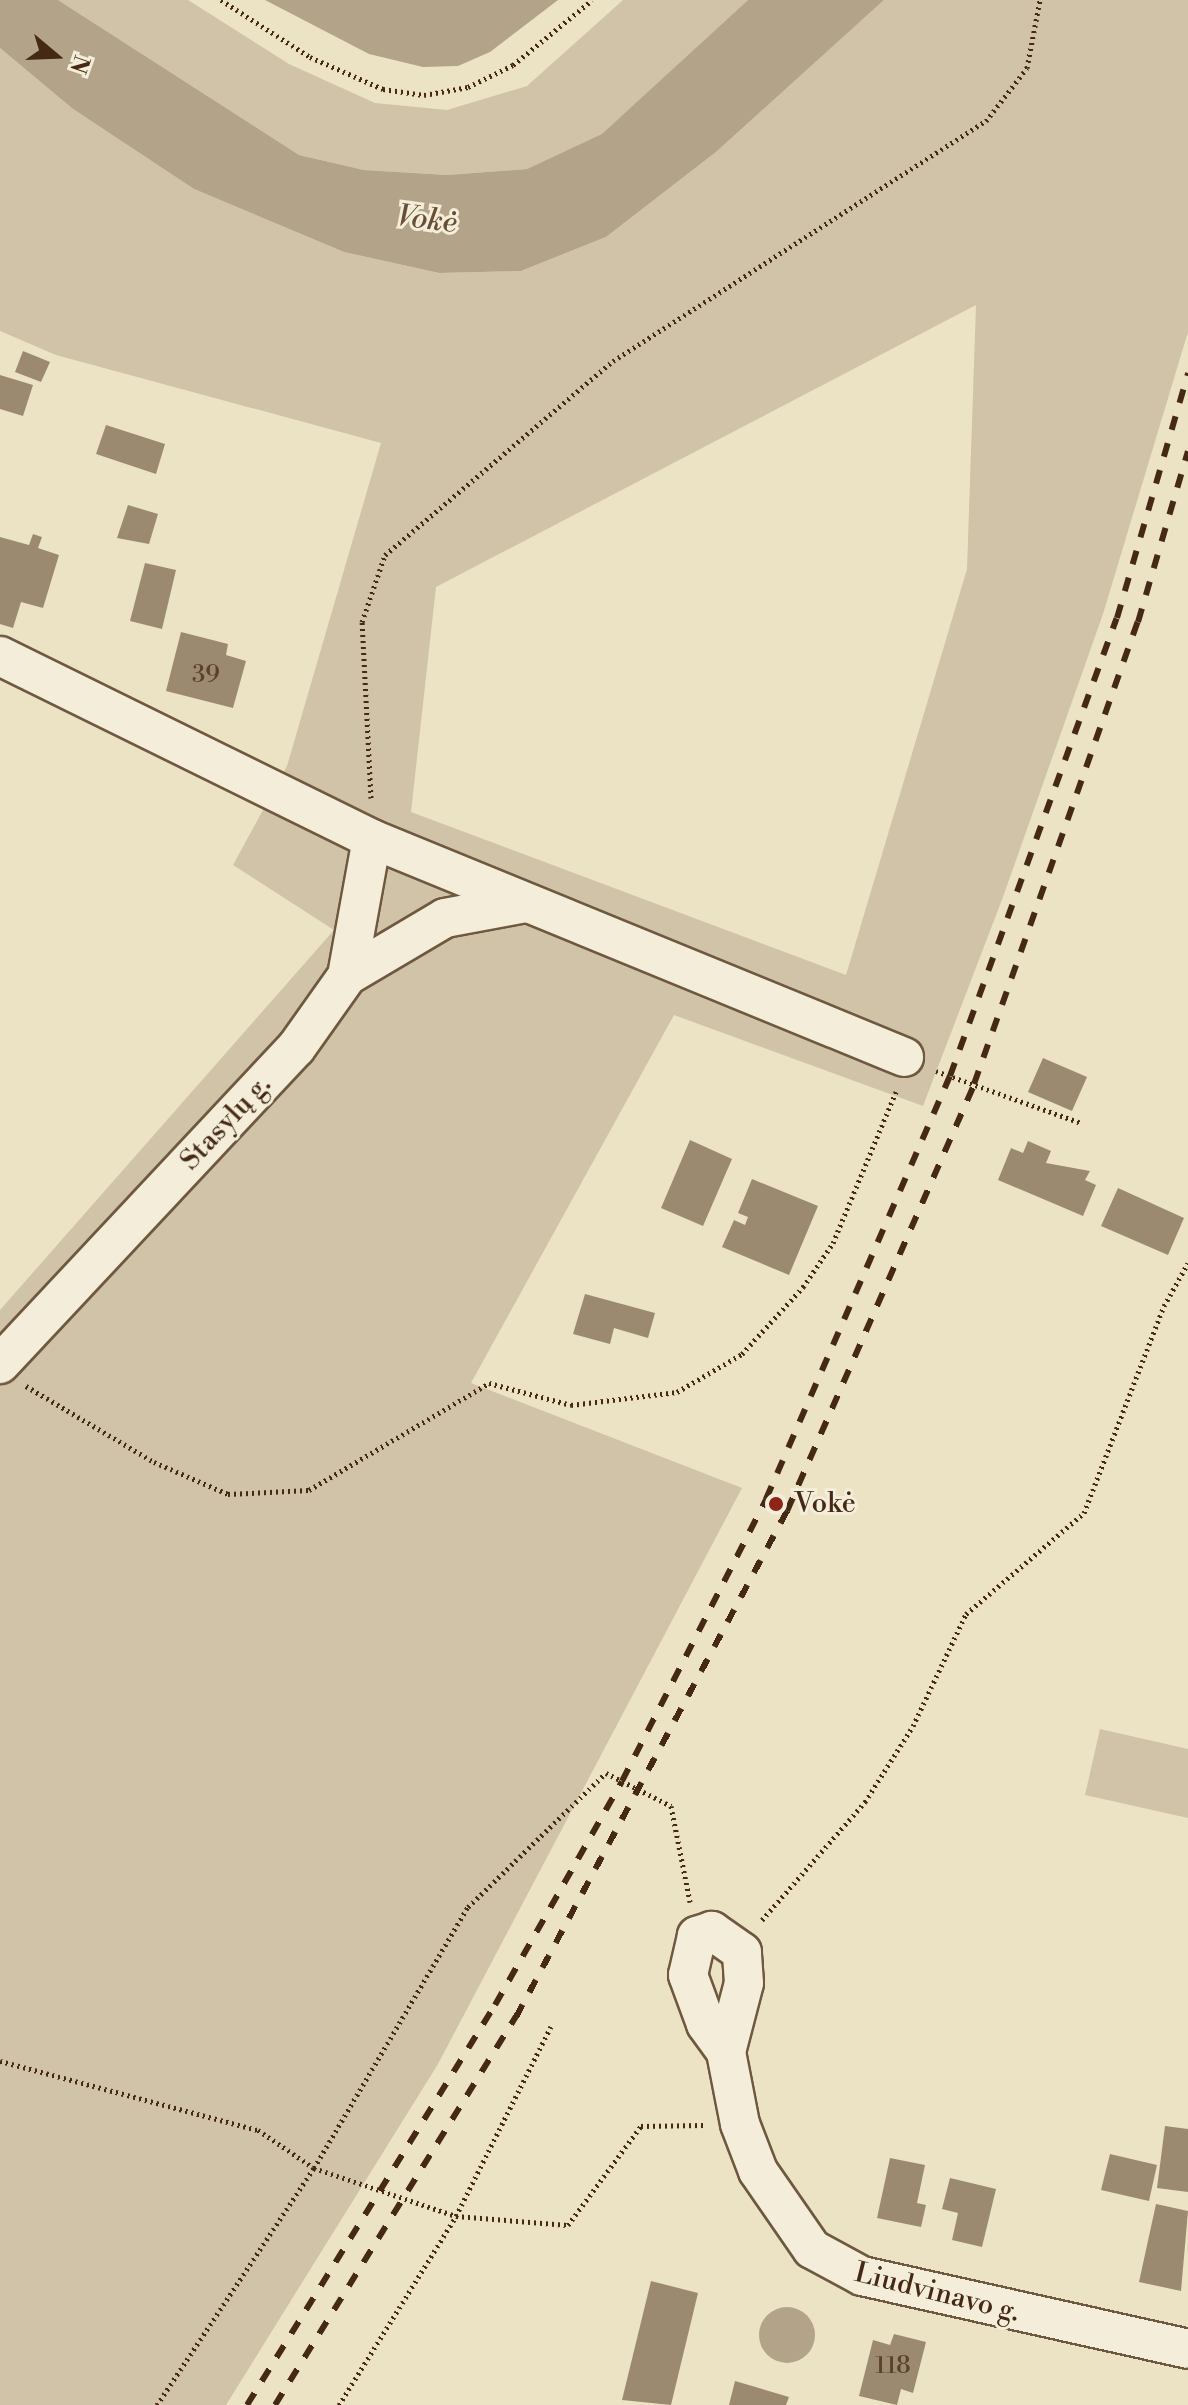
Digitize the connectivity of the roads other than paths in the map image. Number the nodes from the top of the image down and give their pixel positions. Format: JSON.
{"nodes":[{"id":1,"x":0,"y":656,"type":"edge"},
{"id":2,"x":372,"y":839,"type":"junction"},
{"id":3,"x":526,"y":903,"type":"junction"},
{"id":4,"x":347,"y":976,"type":"junction"},
{"id":5,"x":904,"y":1057,"type":"road end"},
{"id":6,"x":6,"y":1372,"type":"edge"},
{"id":7,"x":726,"y":2052,"type":"junction"},
{"id":8,"x":1188,"y":2349,"type":"edge"}],
"edges":[{"from":1,"to":2,"type":"street"},
{"from":2,"to":3,"type":"street"},
{"from":2,"to":4,"type":"street","name":"Stasylų g."},
{"from":3,"to":4,"type":"street"},
{"from":3,"to":5,"type":"street"},
{"from":4,"to":6,"type":"street","name":"Stasylų g."},
{"from":7,"to":7,"type":"street","name":"Liudvinavo g."},
{"from":7,"to":8,"type":"street","name":"Liudvinavo g."}]}
